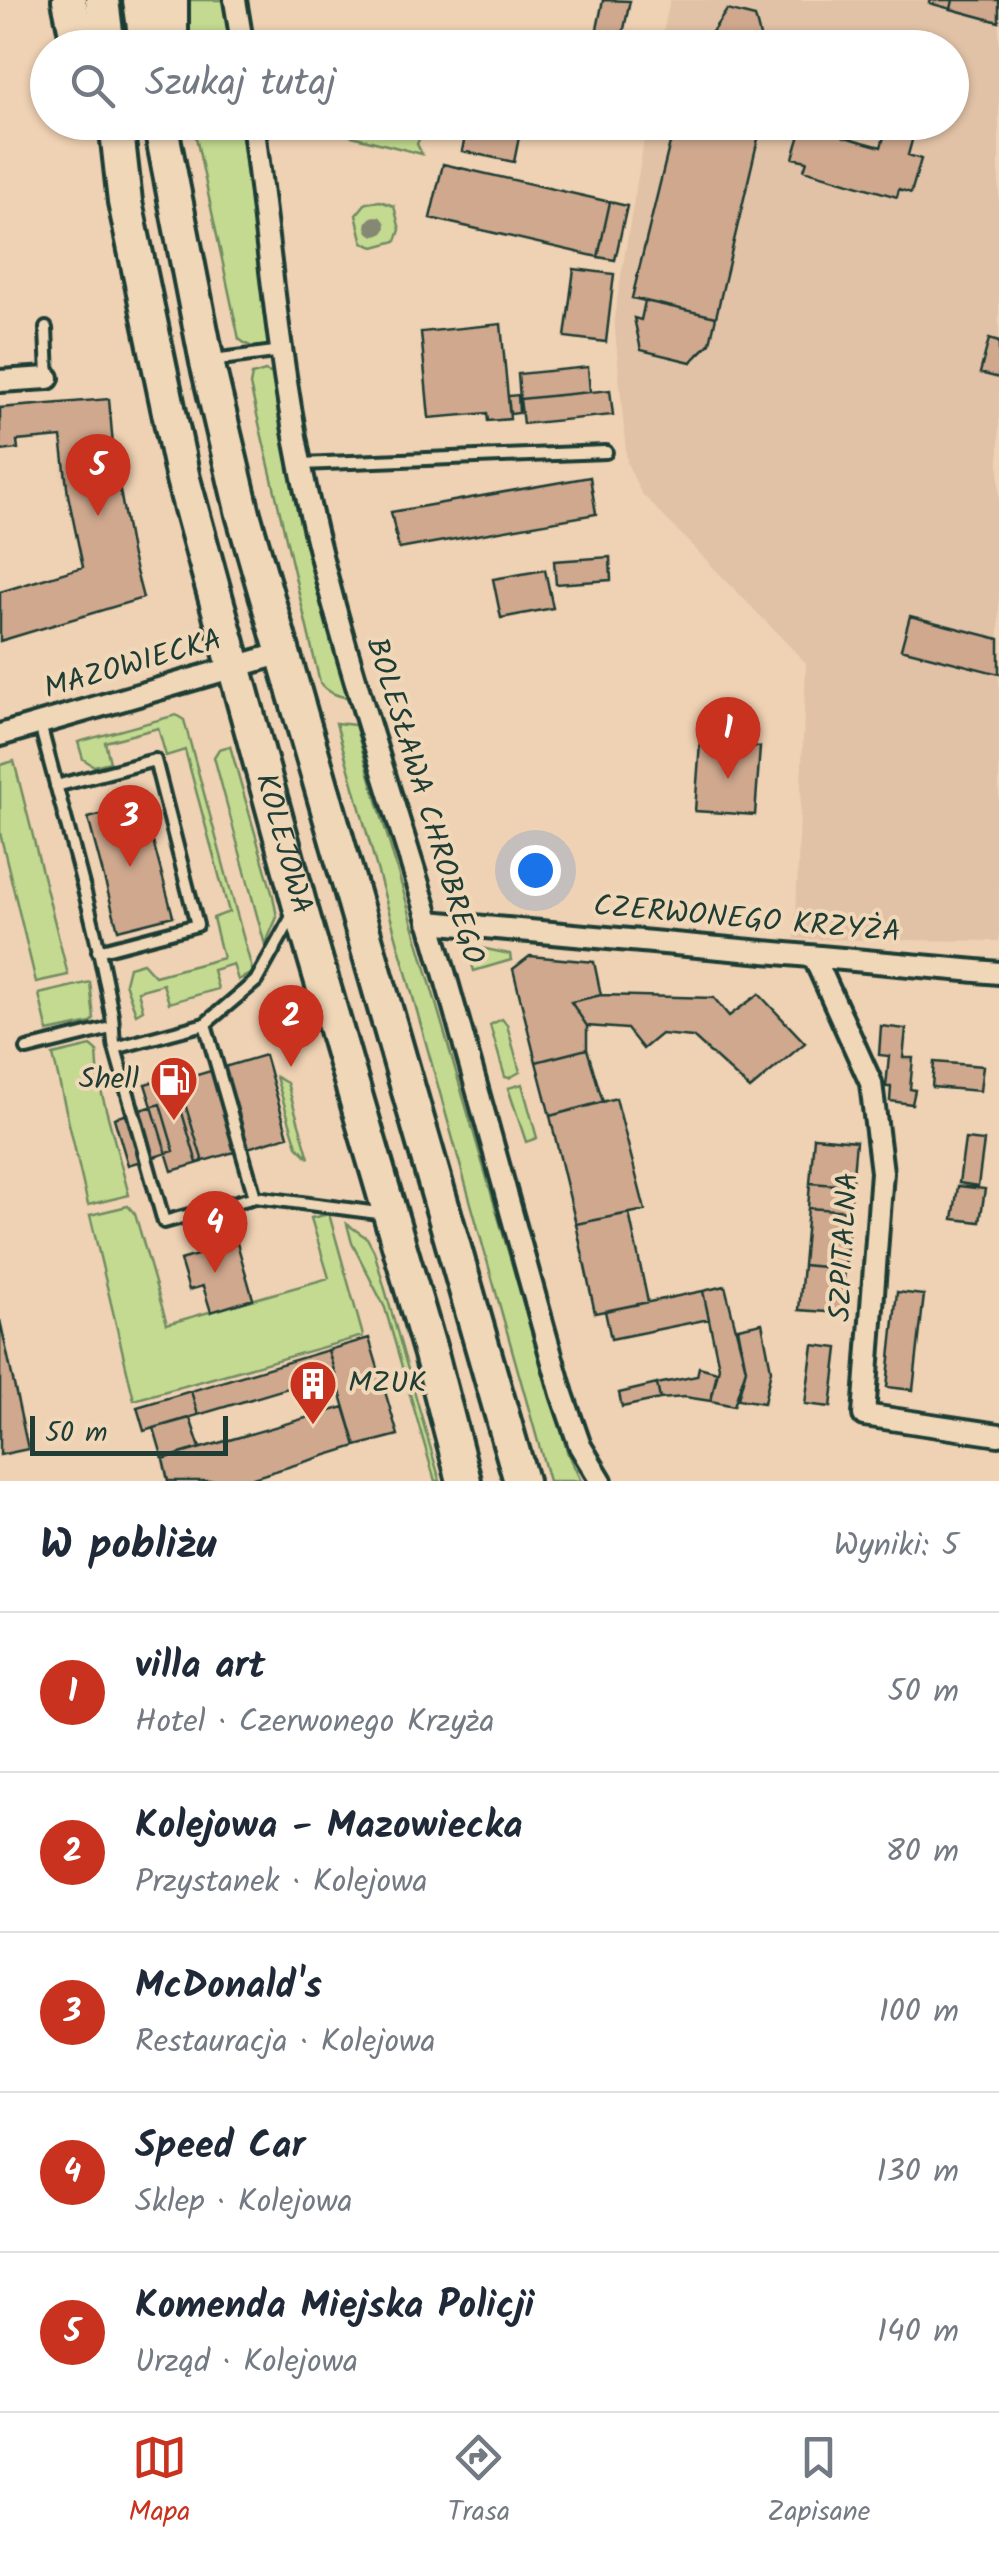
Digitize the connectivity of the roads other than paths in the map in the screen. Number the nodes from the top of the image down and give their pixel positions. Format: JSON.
{"nodes":[{"id":1,"x":69,"y":0,"type":"edge"},
{"id":2,"x":102,"y":0,"type":"edge"},
{"id":3,"x":140,"y":0,"type":"edge"},
{"id":4,"x":171,"y":0,"type":"edge"},
{"id":5,"x":236,"y":0,"type":"edge"},
{"id":6,"x":75,"y":30,"type":"edge"},
{"id":7,"x":106,"y":30,"type":"edge"},
{"id":8,"x":145,"y":30,"type":"edge"},
{"id":9,"x":171,"y":30,"type":"edge"},
{"id":10,"x":240,"y":30,"type":"edge"},
{"id":11,"x":101,"y":140,"type":"edge"},
{"id":12,"x":118,"y":140,"type":"edge"},
{"id":13,"x":164,"y":140,"type":"edge"},
{"id":14,"x":175,"y":140,"type":"edge"},
{"id":15,"x":255,"y":140,"type":"edge"},
{"id":16,"x":126,"y":202,"type":"junction"},
{"id":17,"x":177,"y":205,"type":"junction"},
{"id":18,"x":46,"y":328,"type":"dead end"},
{"id":19,"x":282,"y":351,"type":"junction"},
{"id":20,"x":207,"y":362,"type":"junction"},
{"id":21,"x":48,"y":378,"type":"joint"},
{"id":22,"x":0,"y":382,"type":"edge"},
{"id":23,"x":606,"y":452,"type":"dead end"},
{"id":24,"x":300,"y":464,"type":"junction"},
{"id":25,"x":283,"y":654,"type":"junction"},
{"id":26,"x":234,"y":668,"type":"junction"},
{"id":27,"x":40,"y":724,"type":"junction"},
{"id":28,"x":0,"y":735,"type":"edge"},
{"id":29,"x":56,"y":786,"type":"junction"},
{"id":30,"x":299,"y":903,"type":"junction"},
{"id":31,"x":430,"y":922,"type":"junction"},
{"id":32,"x":98,"y":950,"type":"junction"},
{"id":33,"x":815,"y":959,"type":"junction"},
{"id":34,"x":999,"y":973,"type":"edge"},
{"id":35,"x":205,"y":1024,"type":"junction"},
{"id":36,"x":111,"y":1028,"type":"junction"},
{"id":37,"x":26,"y":1048,"type":"dead end"},
{"id":38,"x":115,"y":1048,"type":"junction"},
{"id":39,"x":255,"y":1197,"type":"junction"},
{"id":40,"x":388,"y":1214,"type":"junction"},
{"id":41,"x":999,"y":1435,"type":"edge"},
{"id":42,"x":464,"y":1481,"type":"edge"},
{"id":43,"x":521,"y":1481,"type":"edge"},
{"id":44,"x":600,"y":1481,"type":"edge"}],
"edges":[{"from":1,"to":6,"type":"main road"},
{"from":2,"to":7,"type":"main road"},
{"from":3,"to":8,"type":"main road"},
{"from":4,"to":9,"type":"main road"},
{"from":5,"to":10,"type":"street"},
{"from":11,"to":16,"type":"main road"},
{"from":12,"to":16,"type":"main road"},
{"from":13,"to":17,"type":"main road"},
{"from":14,"to":17,"type":"main road"},
{"from":15,"to":19,"type":"street","name":"BOLESŁAWA CHROBREGO"},
{"from":16,"to":26,"type":"main road","name":"KOLEJOWA"},
{"from":17,"to":20,"type":"main road","name":"KOLEJOWA"},
{"from":18,"to":21,"type":"lane"},
{"from":19,"to":20,"type":"lane"},
{"from":19,"to":24,"type":"street","name":"BOLESŁAWA CHROBREGO"},
{"from":20,"to":25,"type":"main road","name":"KOLEJOWA"},
{"from":21,"to":22,"type":"street"},
{"from":23,"to":24,"type":"lane"},
{"from":24,"to":31,"type":"street","name":"BOLESŁAWA CHROBREGO"},
{"from":25,"to":26,"type":"street","name":"MAZOWIECKA"},
{"from":25,"to":43,"type":"main road","name":"KOLEJOWA"},
{"from":26,"to":27,"type":"street","name":"MAZOWIECKA"},
{"from":26,"to":30,"type":"main road","name":"KOLEJOWA"},
{"from":27,"to":28,"type":"street","name":"MAZOWIECKA"},
{"from":27,"to":29,"type":"lane"},
{"from":29,"to":32,"type":"lane"},
{"from":29,"to":32,"type":"lane"},
{"from":30,"to":35,"type":"lane"},
{"from":30,"to":40,"type":"main road","name":"KOLEJOWA"},
{"from":31,"to":33,"type":"street","name":"CZERWONEGO KRZYŻA"},
{"from":31,"to":44,"type":"street","name":"BOLESŁAWA CHROBREGO"},
{"from":32,"to":36,"type":"lane"},
{"from":33,"to":34,"type":"street","name":"CZERWONEGO KRZYŻA"},
{"from":33,"to":41,"type":"street","name":"SZPITALNA"},
{"from":35,"to":38,"type":"lane"},
{"from":35,"to":39,"type":"lane"},
{"from":36,"to":37,"type":"lane"},
{"from":36,"to":38,"type":"lane"},
{"from":38,"to":39,"type":"lane"},
{"from":39,"to":40,"type":"lane"},
{"from":40,"to":42,"type":"main road","name":"KOLEJOWA"}]}
